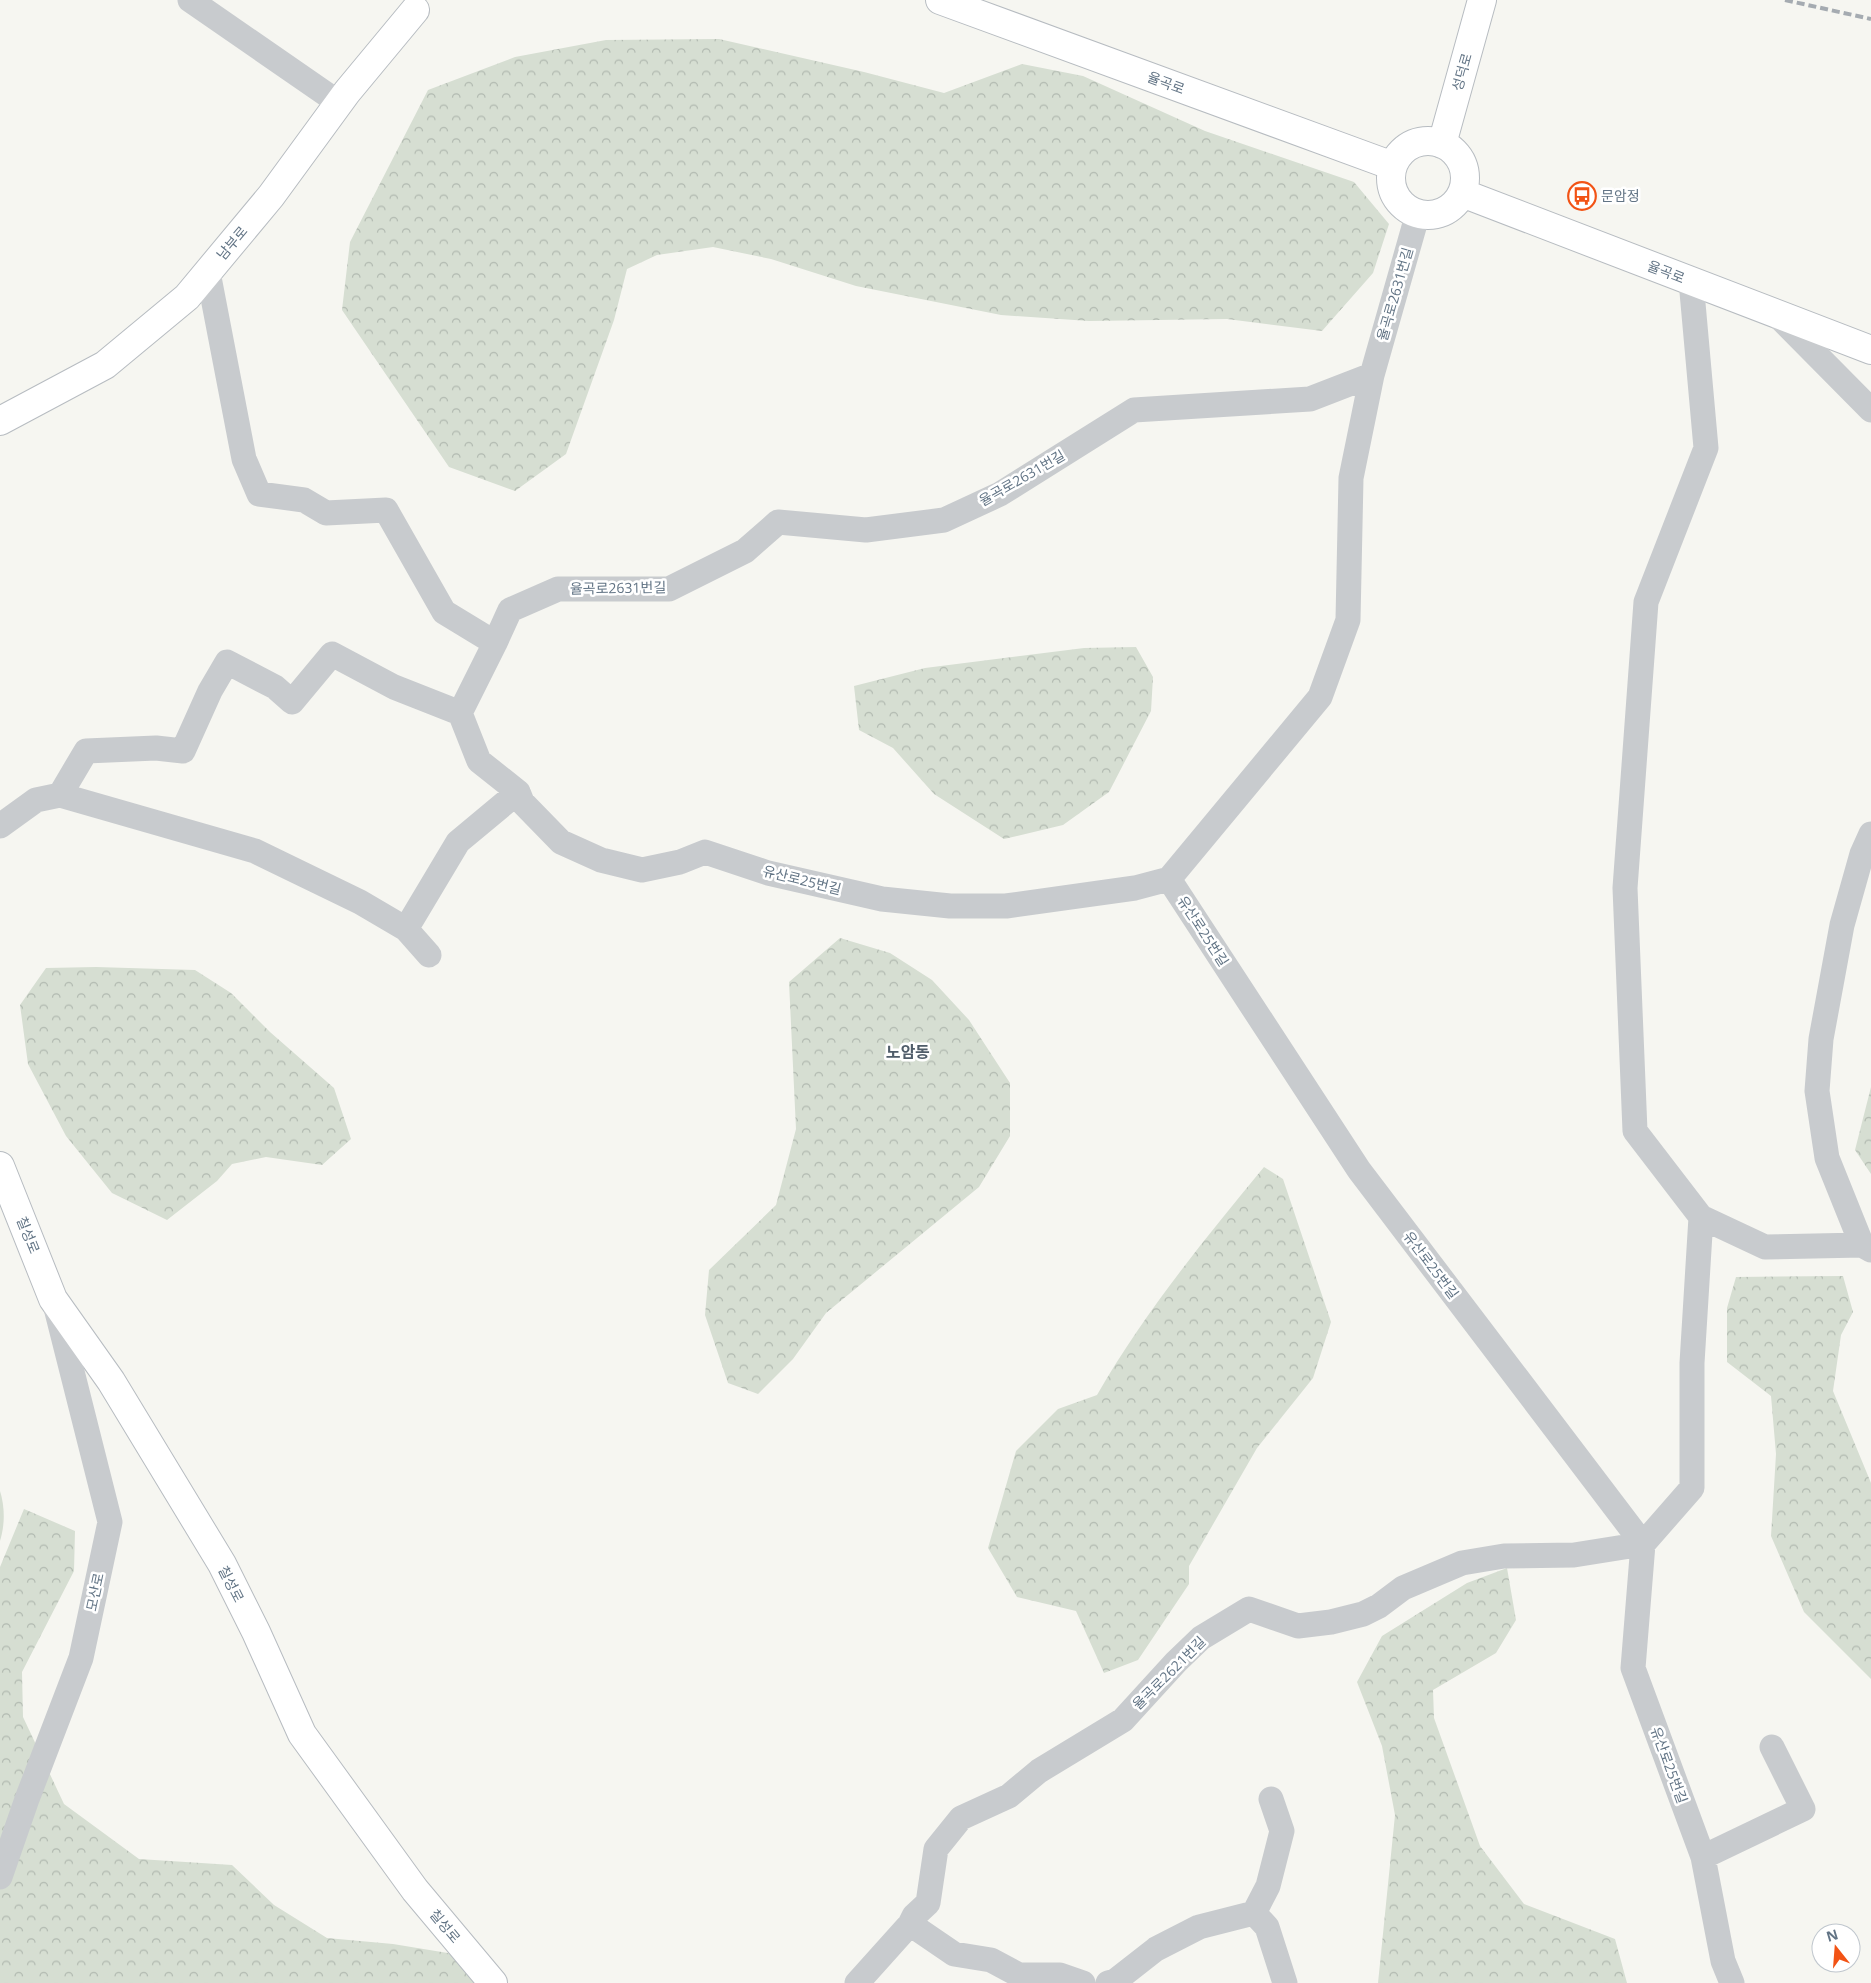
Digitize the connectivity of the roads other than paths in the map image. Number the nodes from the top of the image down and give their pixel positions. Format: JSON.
{"nodes":[{"id":1,"x":190,"y":0,"type":"edge"},
{"id":2,"x":940,"y":0,"type":"edge"},
{"id":3,"x":1482,"y":0,"type":"edge"},
{"id":4,"x":422,"y":3,"type":"edge"},
{"id":5,"x":338,"y":103,"type":"junction"},
{"id":6,"x":1442,"y":144,"type":"junction"},
{"id":7,"x":1393,"y":166,"type":"junction"},
{"id":8,"x":1462,"y":193,"type":"junction"},
{"id":9,"x":1418,"y":213,"type":"junction"},
{"id":10,"x":208,"y":272,"type":"junction"},
{"id":11,"x":1691,"y":281,"type":"junction"},
{"id":12,"x":1776,"y":314,"type":"junction"},
{"id":13,"x":1871,"y":350,"type":"edge"},
{"id":14,"x":1372,"y":375,"type":"junction"},
{"id":15,"x":1871,"y":410,"type":"edge"},
{"id":16,"x":0,"y":421,"type":"edge"},
{"id":17,"x":495,"y":643,"type":"junction"},
{"id":18,"x":460,"y":713,"type":"junction"},
{"id":19,"x":518,"y":792,"type":"junction"},
{"id":20,"x":60,"y":795,"type":"junction"},
{"id":21,"x":0,"y":826,"type":"edge"},
{"id":22,"x":1871,"y":834,"type":"edge"},
{"id":23,"x":1169,"y":879,"type":"junction"},
{"id":24,"x":406,"y":929,"type":"junction"},
{"id":25,"x":428,"y":955,"type":"dead end"},
{"id":26,"x":0,"y":1166,"type":"edge"},
{"id":27,"x":1700,"y":1218,"type":"junction"},
{"id":28,"x":1866,"y":1247,"type":"edge"},
{"id":29,"x":53,"y":1299,"type":"junction"},
{"id":30,"x":1643,"y":1544,"type":"junction"},
{"id":31,"x":1772,"y":1747,"type":"dead end"},
{"id":32,"x":1271,"y":1799,"type":"dead end"},
{"id":33,"x":1703,"y":1857,"type":"junction"},
{"id":34,"x":0,"y":1877,"type":"edge"},
{"id":35,"x":1254,"y":1913,"type":"junction"},
{"id":36,"x":910,"y":1924,"type":"junction"},
{"id":37,"x":493,"y":1983,"type":"edge"},
{"id":38,"x":857,"y":1983,"type":"edge"},
{"id":39,"x":1083,"y":1983,"type":"edge"},
{"id":40,"x":1108,"y":1983,"type":"edge"},
{"id":41,"x":1286,"y":1983,"type":"edge"},
{"id":42,"x":1732,"y":1983,"type":"edge"}],
"edges":[{"from":1,"to":5,"type":"street"},
{"from":2,"to":7,"type":"street","name":"율곡로"},
{"from":3,"to":6,"type":"street","name":"성덕로"},
{"from":4,"to":5,"type":"street","name":"남부로"},
{"from":5,"to":10,"type":"street","name":"남부로"},
{"from":6,"to":7,"type":"street"},
{"from":6,"to":8,"type":"street"},
{"from":7,"to":9,"type":"street"},
{"from":8,"to":9,"type":"street"},
{"from":8,"to":11,"type":"street","name":"율곡로"},
{"from":9,"to":14,"type":"street","name":"율곡로2631번길"},
{"from":10,"to":16,"type":"street","name":"남부로"},
{"from":10,"to":17,"type":"street"},
{"from":11,"to":12,"type":"street","name":"율곡로"},
{"from":11,"to":27,"type":"street"},
{"from":12,"to":13,"type":"street","name":"율곡로"},
{"from":12,"to":15,"type":"street"},
{"from":14,"to":17,"type":"street","name":"율곡로2631번길"},
{"from":14,"to":23,"type":"street","name":"율곡로2631번길"},
{"from":17,"to":18,"type":"street","name":"율곡로2631번길"},
{"from":18,"to":19,"type":"street"},
{"from":18,"to":20,"type":"street"},
{"from":19,"to":23,"type":"street","name":"유산로25번길"},
{"from":19,"to":24,"type":"street"},
{"from":20,"to":21,"type":"street"},
{"from":20,"to":24,"type":"street"},
{"from":22,"to":28,"type":"street"},
{"from":23,"to":30,"type":"street","name":"유산로25번길"},
{"from":24,"to":25,"type":"street"},
{"from":26,"to":29,"type":"street","name":"칠성로"},
{"from":27,"to":28,"type":"street"},
{"from":27,"to":30,"type":"street"},
{"from":29,"to":34,"type":"street","name":"모산로"},
{"from":29,"to":37,"type":"street","name":"칠성로"},
{"from":30,"to":33,"type":"street","name":"유산로25번길"},
{"from":30,"to":36,"type":"street","name":"율곡로2621번길"},
{"from":31,"to":33,"type":"street"},
{"from":32,"to":35,"type":"street"},
{"from":33,"to":42,"type":"street","name":"유산로25번길"},
{"from":35,"to":40,"type":"street"},
{"from":35,"to":41,"type":"street"},
{"from":36,"to":38,"type":"street","name":"율곡로2621번길"},
{"from":36,"to":39,"type":"street"}]}
